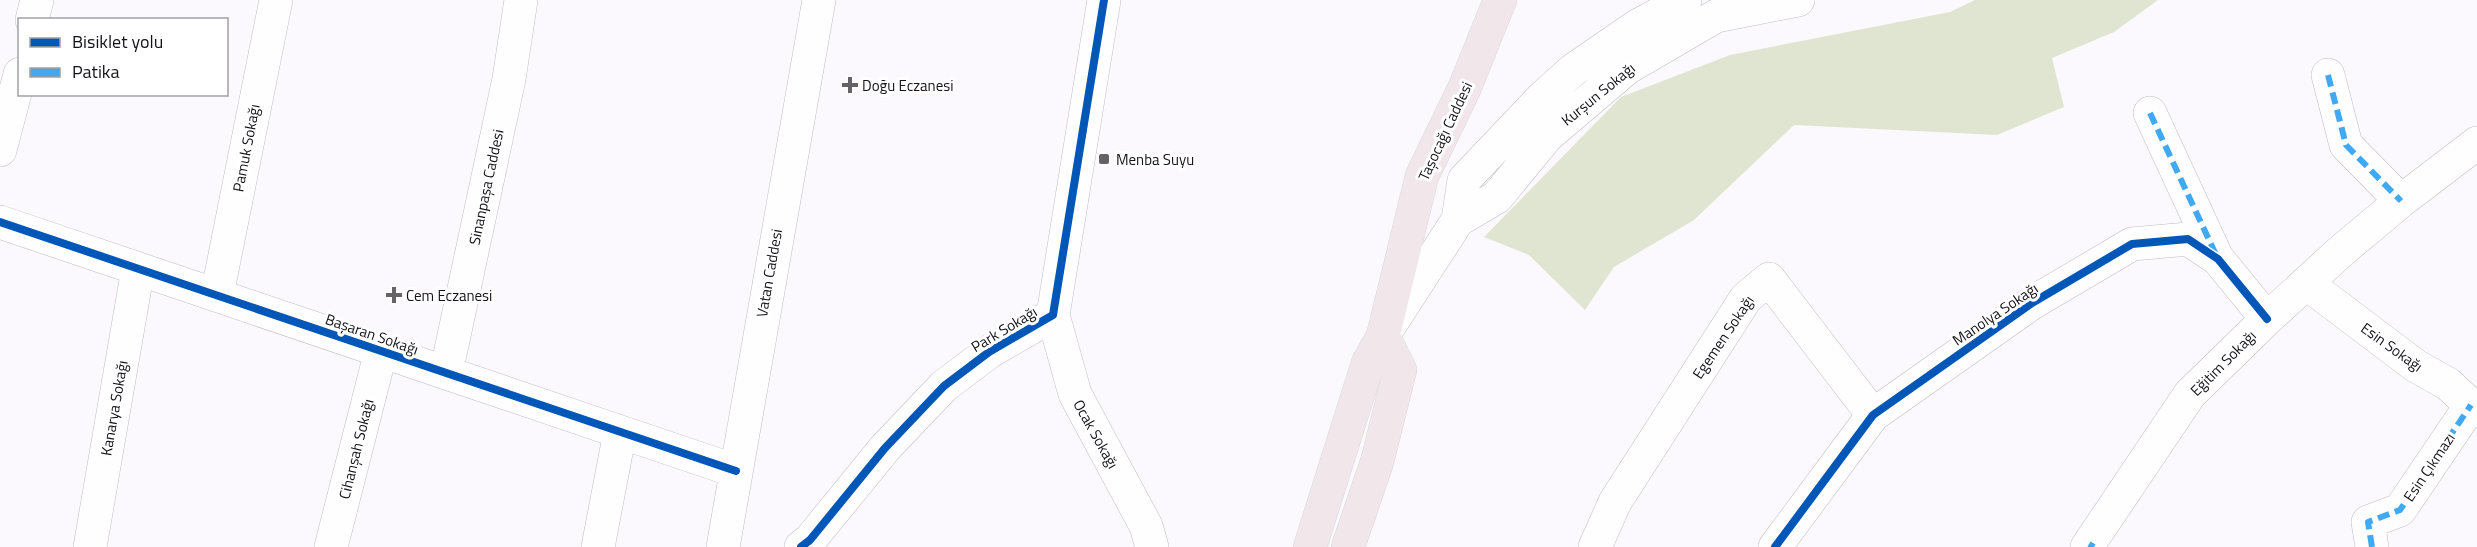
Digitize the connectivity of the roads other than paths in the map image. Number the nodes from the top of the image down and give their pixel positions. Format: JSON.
{"nodes":[{"id":1,"x":37,"y":0,"type":"edge"},
{"id":2,"x":276,"y":0,"type":"edge"},
{"id":3,"x":521,"y":0,"type":"edge"},
{"id":4,"x":819,"y":0,"type":"edge"},
{"id":5,"x":1104,"y":0,"type":"edge"},
{"id":6,"x":1500,"y":0,"type":"edge"},
{"id":7,"x":1685,"y":0,"type":"edge"},
{"id":8,"x":1798,"y":0,"type":"edge"},
{"id":9,"x":32,"y":18,"type":"edge"},
{"id":10,"x":2328,"y":75,"type":"dead end"},
{"id":11,"x":18,"y":78,"type":"edge"},
{"id":12,"x":6,"y":102,"type":"edge"},
{"id":13,"x":2150,"y":113,"type":"dead end"},
{"id":14,"x":2477,"y":143,"type":"edge"},
{"id":15,"x":0,"y":150,"type":"edge"},
{"id":16,"x":2401,"y":201,"type":"junction"},
{"id":17,"x":1458,"y":220,"type":"junction"},
{"id":18,"x":0,"y":222,"type":"edge"},
{"id":19,"x":2218,"y":259,"type":"junction"},
{"id":20,"x":138,"y":269,"type":"junction"},
{"id":21,"x":2306,"y":283,"type":"junction"},
{"id":22,"x":217,"y":295,"type":"junction"},
{"id":23,"x":1053,"y":315,"type":"junction"},
{"id":24,"x":2267,"y":318,"type":"junction"},
{"id":25,"x":1383,"y":336,"type":"junction"},
{"id":26,"x":381,"y":351,"type":"junction"},
{"id":27,"x":446,"y":374,"type":"junction"},
{"id":28,"x":2474,"y":408,"type":"edge"},
{"id":29,"x":1873,"y":415,"type":"junction"},
{"id":30,"x":620,"y":432,"type":"junction"},
{"id":31,"x":736,"y":471,"type":"junction"},
{"id":32,"x":729,"y":542,"type":"edge"},
{"id":33,"x":807,"y":545,"type":"edge"},
{"id":34,"x":2090,"y":546,"type":"edge"},
{"id":35,"x":90,"y":547,"type":"edge"},
{"id":36,"x":331,"y":547,"type":"edge"},
{"id":37,"x":598,"y":547,"type":"edge"},
{"id":38,"x":1152,"y":547,"type":"edge"},
{"id":39,"x":1310,"y":547,"type":"edge"},
{"id":40,"x":1348,"y":547,"type":"edge"},
{"id":41,"x":1595,"y":547,"type":"edge"},
{"id":42,"x":1775,"y":547,"type":"edge"},
{"id":43,"x":2372,"y":547,"type":"edge"}],
"edges":[{"from":1,"to":9,"type":"street"},
{"from":2,"to":22,"type":"street","name":"Pamuk Sokağı"},
{"from":3,"to":27,"type":"street","name":"Sinanpaşa Caddesi"},
{"from":4,"to":31,"type":"street","name":"Vatan Caddesi"},
{"from":5,"to":23,"type":"street","name":"Park Sokağı"},
{"from":6,"to":25,"type":"main road","name":"Taşocağı Caddesi"},
{"from":7,"to":17,"type":"street","name":"Kurşun Sokağı"},
{"from":8,"to":17,"type":"street","name":"Kurşun Sokağı"},
{"from":10,"to":16,"type":"street"},
{"from":11,"to":12,"type":"street"},
{"from":12,"to":15,"type":"street"},
{"from":13,"to":19,"type":"street"},
{"from":14,"to":16,"type":"street","name":"Eğitim Sokağı"},
{"from":16,"to":21,"type":"street","name":"Eğitim Sokağı"},
{"from":17,"to":25,"type":"street","name":"Kurşun Sokağı"},
{"from":18,"to":20,"type":"street","name":"Başaran Sokağı"},
{"from":19,"to":24,"type":"street","name":"Manolya Sokağı"},
{"from":19,"to":29,"type":"street","name":"Manolya Sokağı"},
{"from":20,"to":22,"type":"street","name":"Başaran Sokağı"},
{"from":20,"to":35,"type":"street","name":"Kanarya Sokağı"},
{"from":21,"to":24,"type":"street","name":"Eğitim Sokağı"},
{"from":21,"to":28,"type":"street","name":"Esin Sokağı"},
{"from":22,"to":26,"type":"street","name":"Başaran Sokağı"},
{"from":23,"to":33,"type":"street","name":"Park Sokağı"},
{"from":23,"to":38,"type":"street","name":"Ocak Sokağı"},
{"from":24,"to":34,"type":"street","name":"Eğitim Sokağı"},
{"from":25,"to":39,"type":"main road","name":"Taşocağı Caddesi"},
{"from":25,"to":40,"type":"main road"},
{"from":26,"to":27,"type":"street","name":"Başaran Sokağı"},
{"from":26,"to":36,"type":"street","name":"Cihanşah Sokağı"},
{"from":27,"to":30,"type":"street","name":"Başaran Sokağı"},
{"from":28,"to":43,"type":"street","name":"Esin Çıkmazı"},
{"from":29,"to":41,"type":"street","name":"Egemen Sokağı"},
{"from":29,"to":42,"type":"street","name":"Manolya Sokağı"},
{"from":30,"to":31,"type":"street","name":"Başaran Sokağı"},
{"from":30,"to":37,"type":"street"},
{"from":31,"to":32,"type":"street","name":"Vatan Caddesi"}]}
